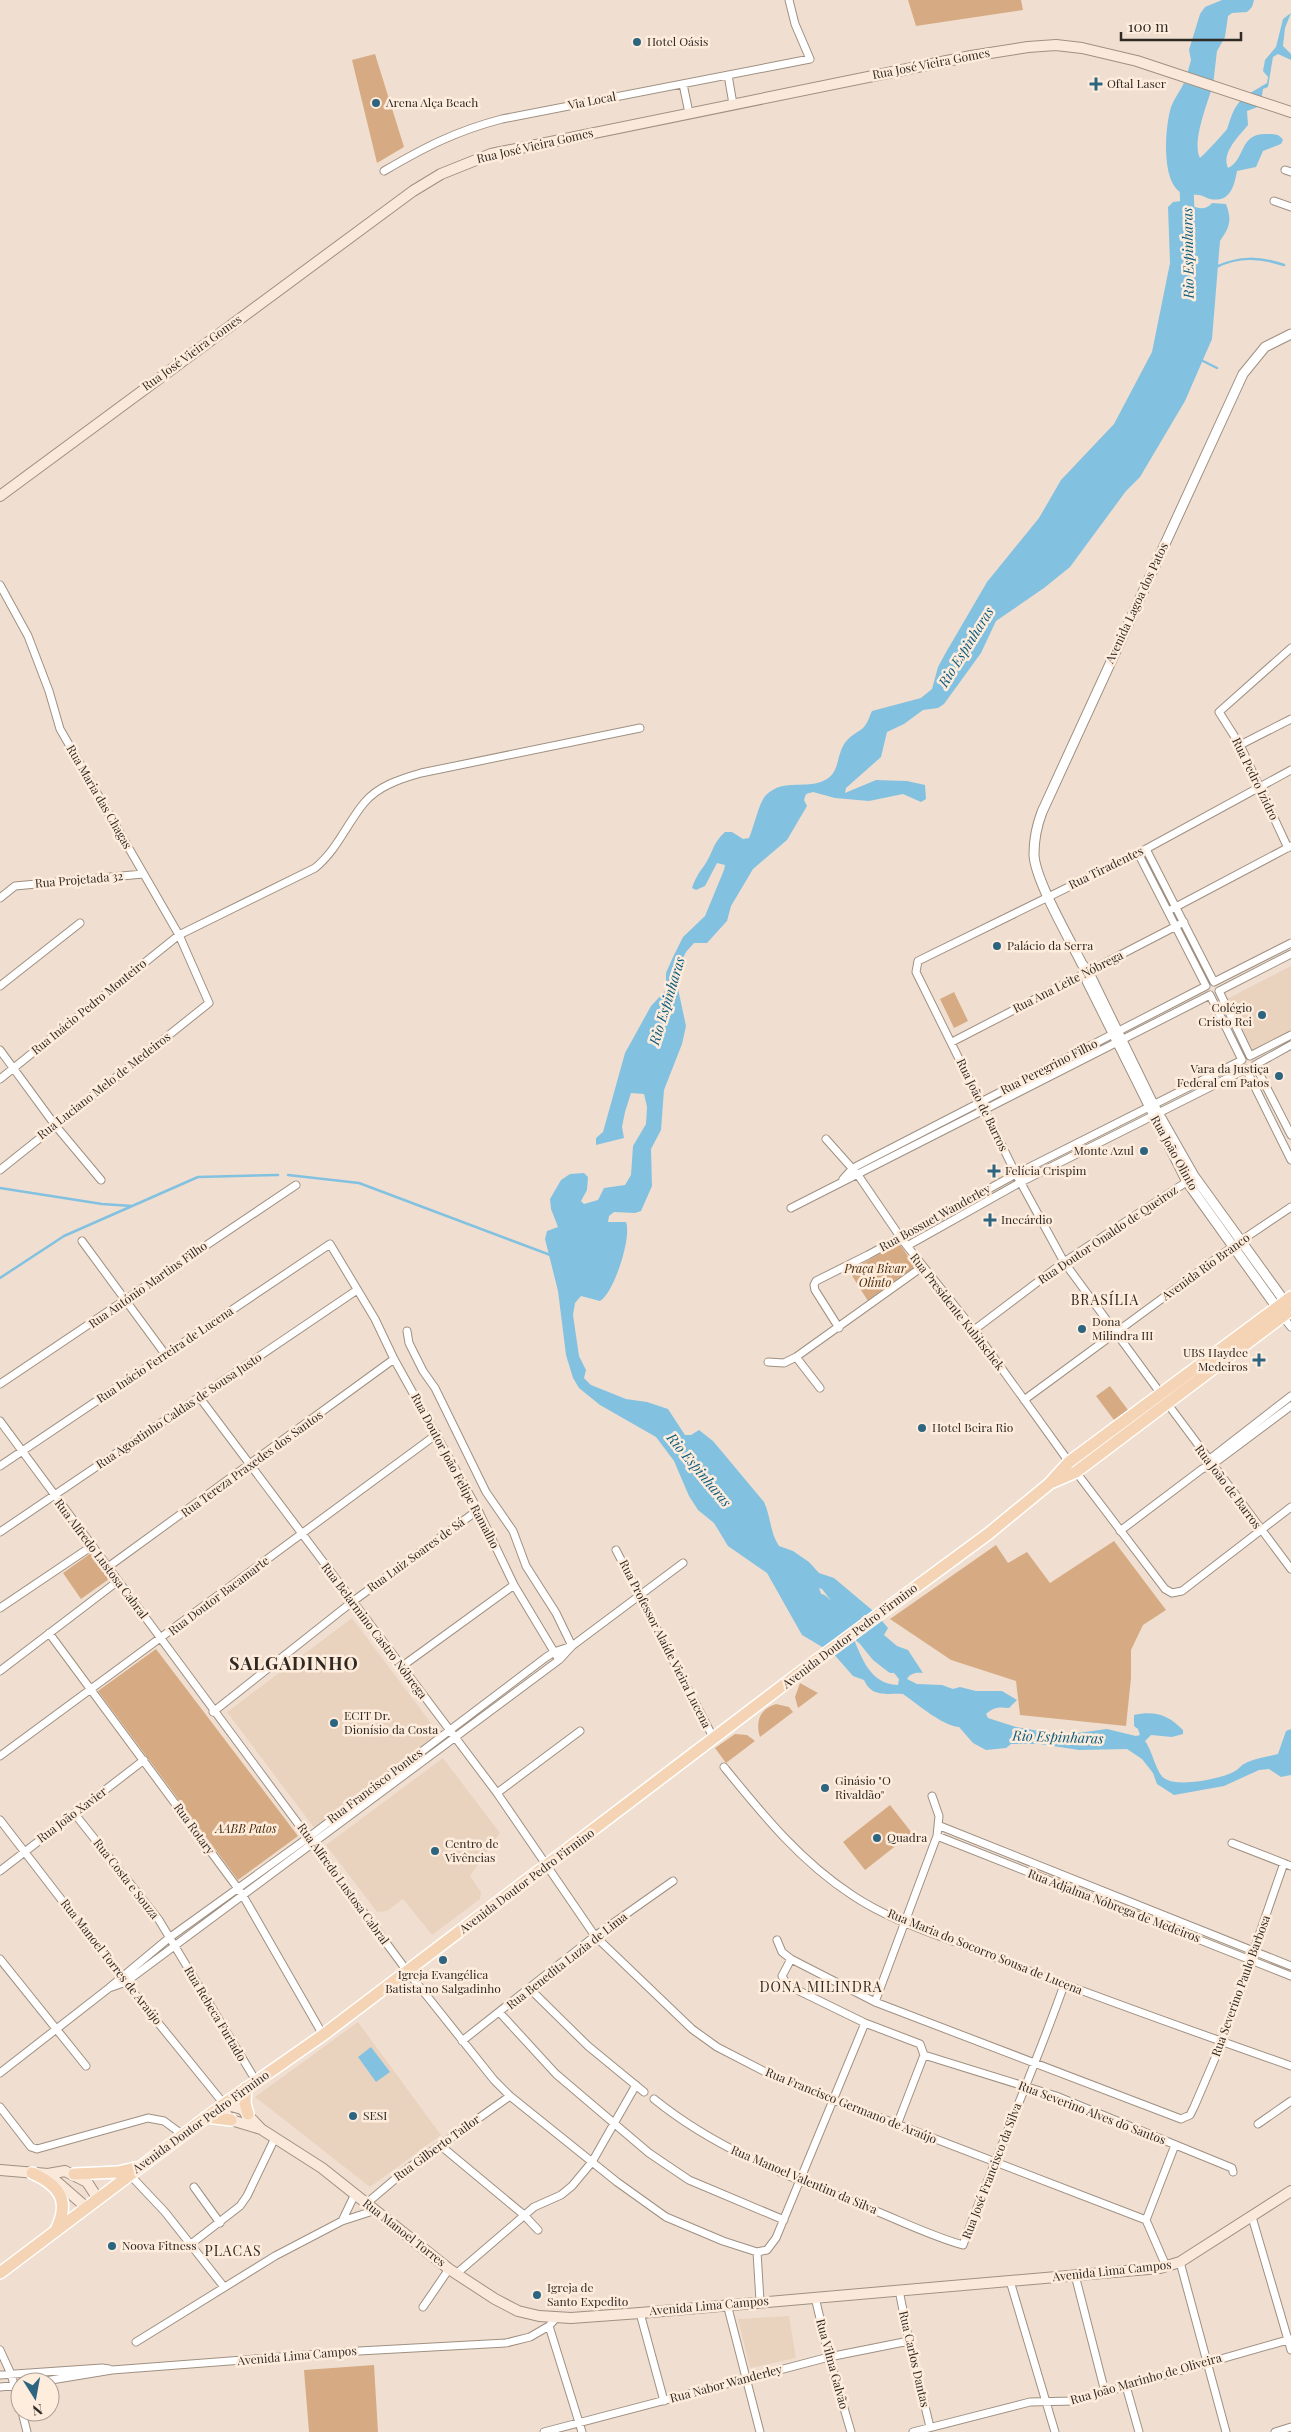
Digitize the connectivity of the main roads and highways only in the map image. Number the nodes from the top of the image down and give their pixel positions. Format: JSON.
{"nodes":[{"id":1,"x":1291,"y":112,"type":"edge"},
{"id":2,"x":0,"y":496,"type":"edge"},
{"id":3,"x":1287,"y":1308,"type":"edge"},
{"id":4,"x":1164,"y":1399,"type":"junction"},
{"id":5,"x":1050,"y":1484,"type":"junction"},
{"id":6,"x":251,"y":2085,"type":"junction"},
{"id":7,"x":224,"y":2104,"type":"junction"},
{"id":8,"x":248,"y":2114,"type":"junction"},
{"id":9,"x":206,"y":2117,"type":"junction"},
{"id":10,"x":231,"y":2120,"type":"junction"},
{"id":11,"x":261,"y":2129,"type":"junction"},
{"id":12,"x":142,"y":2166,"type":"junction"},
{"id":13,"x":0,"y":2170,"type":"edge"},
{"id":14,"x":32,"y":2173,"type":"junction"},
{"id":15,"x":48,"y":2174,"type":"junction"},
{"id":16,"x":74,"y":2174,"type":"junction"},
{"id":17,"x":1289,"y":2192,"type":"edge"},
{"id":18,"x":98,"y":2199,"type":"junction"},
{"id":19,"x":87,"y":2208,"type":"junction"},
{"id":20,"x":54,"y":2232,"type":"junction"},
{"id":21,"x":0,"y":2273,"type":"edge"},
{"id":22,"x":553,"y":2322,"type":"joint"}],
"edges":[{"from":1,"to":2,"type":"main road","name":"Rua José Vieira Gomes"},
{"from":3,"to":4,"type":"main road","name":"Avenida Doutor Pedro Firmino"},
{"from":4,"to":5,"type":"main road","name":"Avenida Doutor Pedro Firmino"},
{"from":4,"to":5,"type":"main road","name":"Avenida Doutor Pedro Firmino"},
{"from":5,"to":6,"type":"main road","name":"Avenida Doutor Pedro Firmino"},
{"from":6,"to":7,"type":"main road","name":"Avenida Doutor Pedro Firmino"},
{"from":6,"to":8,"type":"main road"},
{"from":7,"to":8,"type":"main road","name":"Rua Manoel Torres"},
{"from":7,"to":9,"type":"main road","name":"Avenida Doutor Pedro Firmino"},
{"from":7,"to":10,"type":"main road"},
{"from":8,"to":11,"type":"main road","name":"Rua Manoel Torres"},
{"from":9,"to":10,"type":"main road"},
{"from":9,"to":12,"type":"main road","name":"Avenida Doutor Pedro Firmino"},
{"from":10,"to":11,"type":"main road","name":"Rua Manoel Torres"},
{"from":11,"to":22,"type":"main road","name":"Rua Manoel Torres"},
{"from":12,"to":16,"type":"main road"},
{"from":12,"to":18,"type":"main road","name":"Avenida Doutor Pedro Firmino"},
{"from":13,"to":14,"type":"main road"},
{"from":14,"to":15,"type":"main road"},
{"from":14,"to":20,"type":"main road"},
{"from":15,"to":16,"type":"main road"},
{"from":15,"to":19,"type":"main road"},
{"from":16,"to":18,"type":"main road"},
{"from":17,"to":22,"type":"main road","name":"Avenida Lima Campos"},
{"from":18,"to":19,"type":"main road","name":"Avenida Doutor Pedro Firmino"},
{"from":19,"to":20,"type":"main road","name":"Avenida Doutor Pedro Firmino"},
{"from":20,"to":21,"type":"main road","name":"Avenida Doutor Pedro Firmino"}]}
